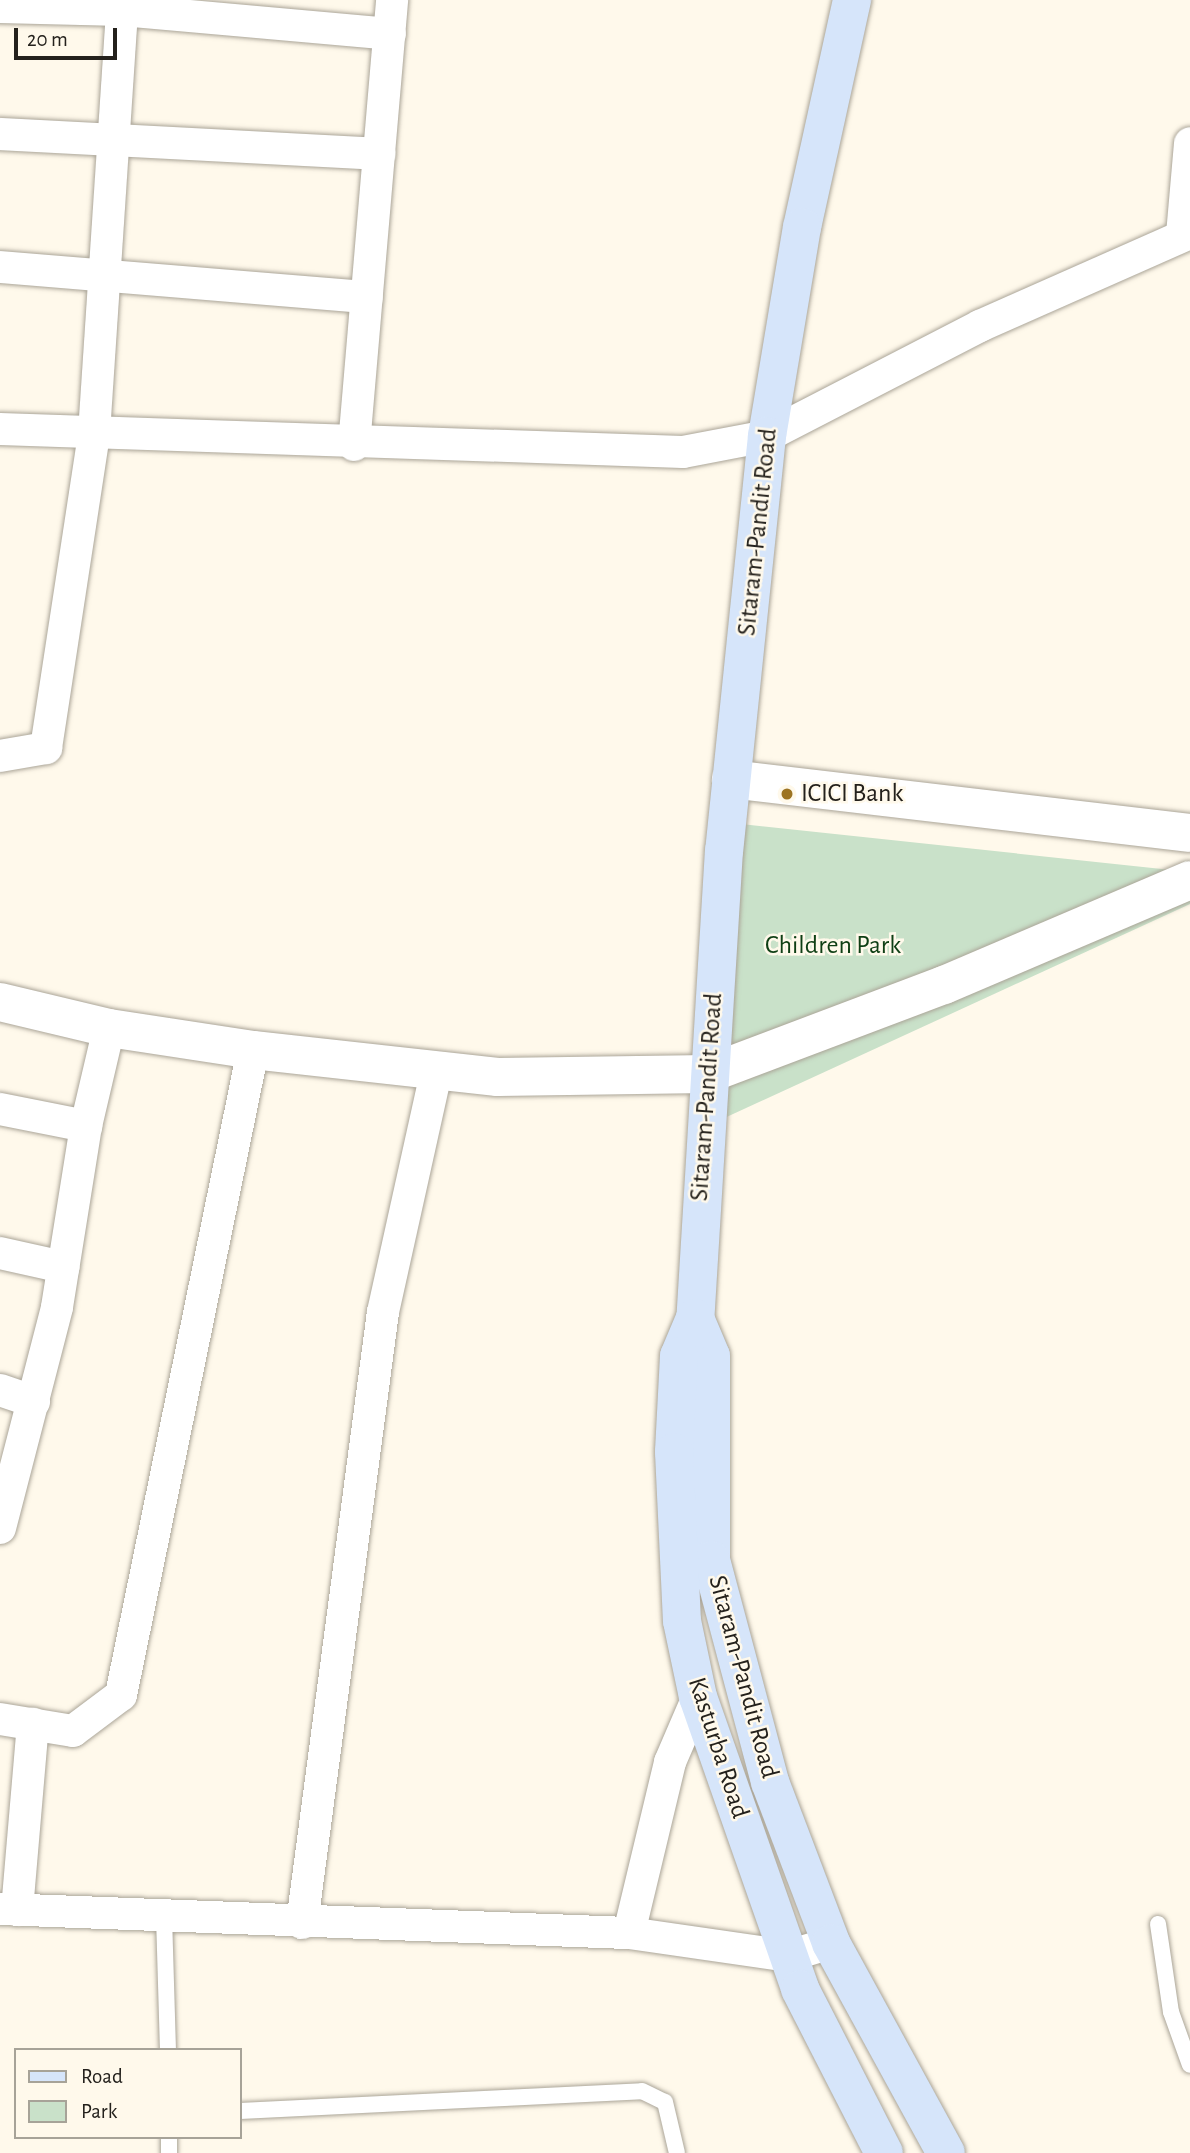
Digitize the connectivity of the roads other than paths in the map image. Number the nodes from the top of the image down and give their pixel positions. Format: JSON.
{"nodes":[{"id":1,"x":392,"y":0,"type":"edge"},
{"id":2,"x":852,"y":0,"type":"edge"},
{"id":3,"x":122,"y":5,"type":"edge"},
{"id":4,"x":0,"y":7,"type":"edge"},
{"id":5,"x":390,"y":34,"type":"junction"},
{"id":6,"x":0,"y":134,"type":"edge"},
{"id":7,"x":113,"y":143,"type":"junction"},
{"id":8,"x":1190,"y":143,"type":"edge"},
{"id":9,"x":379,"y":154,"type":"junction"},
{"id":10,"x":1186,"y":234,"type":"edge"},
{"id":11,"x":0,"y":267,"type":"edge"},
{"id":12,"x":105,"y":273,"type":"junction"},
{"id":13,"x":367,"y":297,"type":"junction"},
{"id":14,"x":0,"y":429,"type":"edge"},
{"id":15,"x":94,"y":433,"type":"junction"},
{"id":16,"x":767,"y":436,"type":"junction"},
{"id":17,"x":354,"y":445,"type":"junction"},
{"id":18,"x":0,"y":756,"type":"edge"},
{"id":19,"x":731,"y":779,"type":"junction"},
{"id":20,"x":1190,"y":833,"type":"edge"},
{"id":21,"x":1190,"y":880,"type":"edge"},
{"id":22,"x":0,"y":1003,"type":"edge"},
{"id":23,"x":109,"y":1028,"type":"junction"},
{"id":24,"x":253,"y":1050,"type":"junction"},
{"id":25,"x":437,"y":1069,"type":"junction"},
{"id":26,"x":708,"y":1074,"type":"junction"},
{"id":27,"x":0,"y":1110,"type":"edge"},
{"id":28,"x":86,"y":1126,"type":"junction"},
{"id":29,"x":0,"y":1253,"type":"edge"},
{"id":30,"x":63,"y":1268,"type":"junction"},
{"id":31,"x":695,"y":1318,"type":"junction"},
{"id":32,"x":0,"y":1390,"type":"edge"},
{"id":33,"x":34,"y":1402,"type":"junction"},
{"id":34,"x":0,"y":1528,"type":"edge"},
{"id":35,"x":698,"y":1697,"type":"junction"},
{"id":36,"x":0,"y":1719,"type":"edge"},
{"id":37,"x":33,"y":1724,"type":"junction"},
{"id":38,"x":8,"y":1910,"type":"edge"},
{"id":39,"x":164,"y":1916,"type":"junction"},
{"id":40,"x":302,"y":1923,"type":"junction"},
{"id":41,"x":1158,"y":1924,"type":"dead end"},
{"id":42,"x":629,"y":1933,"type":"junction"},
{"id":43,"x":831,"y":1943,"type":"junction"},
{"id":44,"x":788,"y":1956,"type":"junction"},
{"id":45,"x":167,"y":2048,"type":"edge"},
{"id":46,"x":1190,"y":2065,"type":"edge"},
{"id":47,"x":242,"y":2110,"type":"edge"},
{"id":48,"x":677,"y":2153,"type":"edge"},
{"id":49,"x":884,"y":2153,"type":"edge"},
{"id":50,"x":946,"y":2153,"type":"edge"}],
"edges":[{"from":1,"to":5,"type":"street"},
{"from":2,"to":16,"type":"main road","name":"Sitaram-Pandit Road"},
{"from":3,"to":4,"type":"street"},
{"from":3,"to":5,"type":"street"},
{"from":3,"to":7,"type":"street"},
{"from":5,"to":9,"type":"street"},
{"from":6,"to":7,"type":"street"},
{"from":7,"to":9,"type":"street"},
{"from":7,"to":12,"type":"street"},
{"from":8,"to":10,"type":"street"},
{"from":9,"to":13,"type":"street"},
{"from":10,"to":16,"type":"street"},
{"from":11,"to":12,"type":"street"},
{"from":12,"to":13,"type":"street"},
{"from":12,"to":15,"type":"street"},
{"from":13,"to":17,"type":"street"},
{"from":14,"to":15,"type":"street"},
{"from":15,"to":17,"type":"street"},
{"from":15,"to":18,"type":"street"},
{"from":16,"to":17,"type":"street"},
{"from":16,"to":19,"type":"main road","name":"Sitaram-Pandit Road"},
{"from":19,"to":20,"type":"street"},
{"from":19,"to":26,"type":"main road","name":"Sitaram-Pandit Road"},
{"from":21,"to":26,"type":"street"},
{"from":22,"to":23,"type":"street"},
{"from":23,"to":24,"type":"street"},
{"from":23,"to":28,"type":"street"},
{"from":24,"to":25,"type":"street"},
{"from":24,"to":37,"type":"street"},
{"from":25,"to":26,"type":"street"},
{"from":25,"to":40,"type":"street"},
{"from":26,"to":31,"type":"main road","name":"Sitaram-Pandit Road"},
{"from":27,"to":28,"type":"street"},
{"from":28,"to":30,"type":"street"},
{"from":29,"to":30,"type":"street"},
{"from":30,"to":33,"type":"street"},
{"from":31,"to":35,"type":"main road","name":"Kasturba Road"},
{"from":31,"to":43,"type":"main road","name":"Sitaram-Pandit Road"},
{"from":32,"to":33,"type":"street"},
{"from":33,"to":34,"type":"street"},
{"from":35,"to":42,"type":"street"},
{"from":35,"to":44,"type":"main road","name":"Kasturba Road"},
{"from":36,"to":37,"type":"street"},
{"from":37,"to":38,"type":"street"},
{"from":38,"to":39,"type":"street"},
{"from":39,"to":40,"type":"street"},
{"from":39,"to":45,"type":"lane"},
{"from":40,"to":42,"type":"street"},
{"from":41,"to":46,"type":"lane"},
{"from":42,"to":44,"type":"street"},
{"from":43,"to":44,"type":"street"},
{"from":43,"to":50,"type":"main road","name":"Sitaram-Pandit Road"},
{"from":44,"to":49,"type":"main road","name":"Kasturba Road"},
{"from":47,"to":48,"type":"lane"}]}
